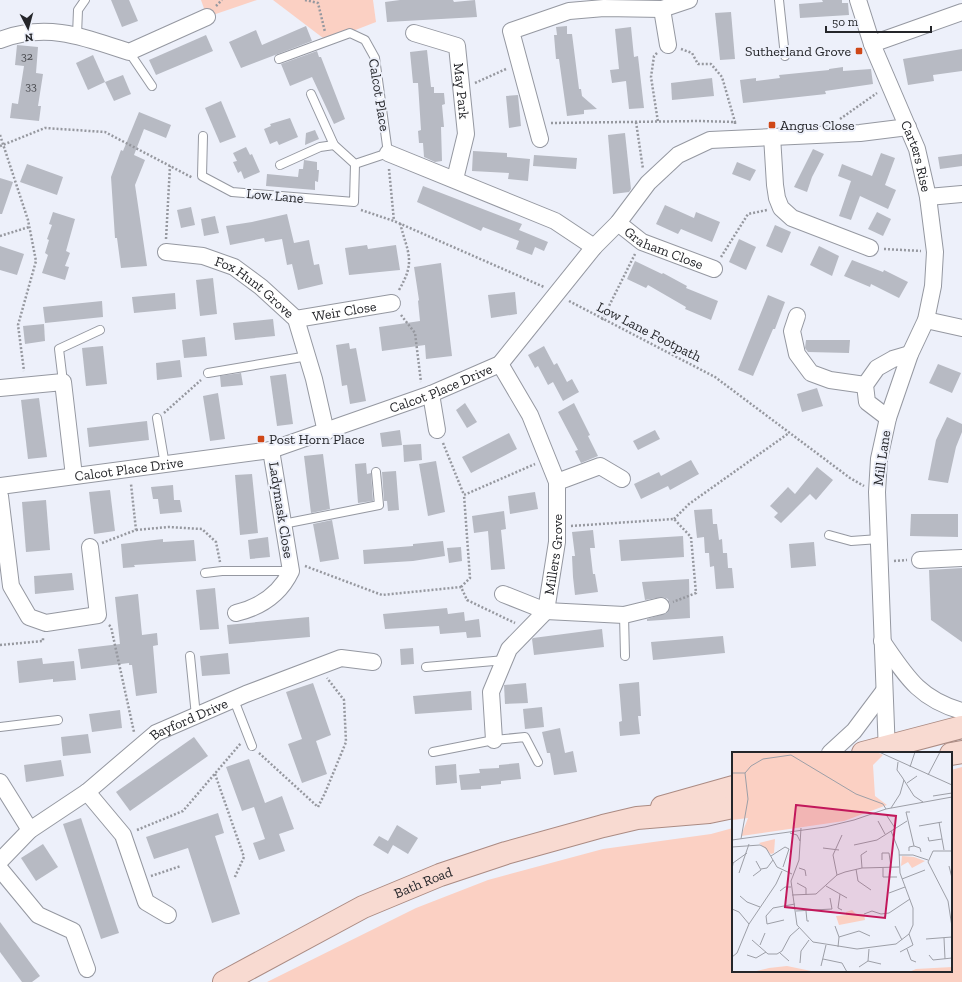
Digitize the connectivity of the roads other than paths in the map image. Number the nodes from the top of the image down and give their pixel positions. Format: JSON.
{"nodes":[{"id":1,"x":85,"y":0,"type":"edge"},
{"id":2,"x":689,"y":0,"type":"edge"},
{"id":3,"x":779,"y":0,"type":"edge"},
{"id":4,"x":858,"y":0,"type":"edge"},
{"id":5,"x":604,"y":4,"type":"edge"},
{"id":6,"x":662,"y":9,"type":"junction"},
{"id":7,"x":962,"y":12,"type":"edge"},
{"id":8,"x":207,"y":17,"type":"dead end"},
{"id":9,"x":414,"y":32,"type":"dead end"},
{"id":10,"x":78,"y":35,"type":"junction"},
{"id":11,"x":0,"y":40,"type":"edge"},
{"id":12,"x":872,"y":44,"type":"junction"},
{"id":13,"x":668,"y":46,"type":"road end"},
{"id":14,"x":129,"y":52,"type":"junction"},
{"id":15,"x":785,"y":56,"type":"dead end"},
{"id":16,"x":279,"y":59,"type":"dead end"},
{"id":17,"x":152,"y":86,"type":"dead end"},
{"id":18,"x":311,"y":94,"type":"dead end"},
{"id":19,"x":908,"y":127,"type":"junction"},
{"id":20,"x":203,"y":136,"type":"dead end"},
{"id":21,"x":772,"y":136,"type":"junction"},
{"id":22,"x":540,"y":139,"type":"dead end"},
{"id":23,"x":334,"y":145,"type":"junction"},
{"id":24,"x":388,"y":153,"type":"junction"},
{"id":25,"x":355,"y":164,"type":"junction"},
{"id":26,"x":280,"y":165,"type":"dead end"},
{"id":27,"x":455,"y":179,"type":"junction"},
{"id":28,"x":962,"y":194,"type":"edge"},
{"id":29,"x":928,"y":198,"type":"junction"},
{"id":30,"x":618,"y":223,"type":"junction"},
{"id":31,"x":594,"y":247,"type":"junction"},
{"id":32,"x":870,"y":248,"type":"road end"},
{"id":33,"x":166,"y":252,"type":"road end"},
{"id":34,"x":714,"y":269,"type":"road end"},
{"id":35,"x":392,"y":303,"type":"road end"},
{"id":36,"x":797,"y":316,"type":"dead end"},
{"id":37,"x":296,"y":319,"type":"junction"},
{"id":38,"x":926,"y":320,"type":"junction"},
{"id":39,"x":962,"y":328,"type":"edge"},
{"id":40,"x":100,"y":330,"type":"dead end"},
{"id":41,"x":910,"y":354,"type":"junction"},
{"id":42,"x":308,"y":356,"type":"junction"},
{"id":43,"x":500,"y":364,"type":"junction"},
{"id":44,"x":208,"y":373,"type":"road end"},
{"id":45,"x":63,"y":382,"type":"junction"},
{"id":46,"x":865,"y":385,"type":"junction"},
{"id":47,"x":0,"y":388,"type":"edge"},
{"id":48,"x":427,"y":395,"type":"junction"},
{"id":49,"x":157,"y":418,"type":"road end"},
{"id":50,"x":888,"y":418,"type":"junction"},
{"id":51,"x":437,"y":430,"type":"road end"},
{"id":52,"x":326,"y":432,"type":"junction"},
{"id":53,"x":271,"y":450,"type":"junction"},
{"id":54,"x":165,"y":465,"type":"junction"},
{"id":55,"x":376,"y":472,"type":"dead end"},
{"id":56,"x":74,"y":476,"type":"junction"},
{"id":57,"x":622,"y":479,"type":"dead end"},
{"id":58,"x":557,"y":482,"type":"junction"},
{"id":59,"x":0,"y":486,"type":"edge"},
{"id":60,"x":0,"y":496,"type":"edge"},
{"id":61,"x":283,"y":524,"type":"junction"},
{"id":62,"x":828,"y":535,"type":"dead end"},
{"id":63,"x":878,"y":539,"type":"junction"},
{"id":64,"x":90,"y":547,"type":"road end"},
{"id":65,"x":962,"y":558,"type":"edge"},
{"id":66,"x":920,"y":560,"type":"road end"},
{"id":67,"x":290,"y":566,"type":"junction"},
{"id":68,"x":205,"y":573,"type":"dead end"},
{"id":69,"x":503,"y":594,"type":"dead end"},
{"id":70,"x":662,"y":606,"type":"road end"},
{"id":71,"x":546,"y":611,"type":"junction"},
{"id":72,"x":236,"y":613,"type":"dead end"},
{"id":73,"x":624,"y":615,"type":"junction"},
{"id":74,"x":882,"y":641,"type":"junction"},
{"id":75,"x":190,"y":656,"type":"dead end"},
{"id":76,"x":625,"y":656,"type":"dead end"},
{"id":77,"x":505,"y":660,"type":"junction"},
{"id":78,"x":373,"y":662,"type":"dead end"},
{"id":79,"x":426,"y":667,"type":"dead end"},
{"id":80,"x":884,"y":691,"type":"junction"},
{"id":81,"x":234,"y":700,"type":"junction"},
{"id":82,"x":962,"y":711,"type":"edge"},
{"id":83,"x":196,"y":716,"type":"junction"},
{"id":84,"x":58,"y":720,"type":"dead end"},
{"id":85,"x":0,"y":727,"type":"edge"},
{"id":86,"x":962,"y":727,"type":"edge"},
{"id":87,"x":494,"y":740,"type":"junction"},
{"id":88,"x":252,"y":746,"type":"road end"},
{"id":89,"x":886,"y":750,"type":"edge"},
{"id":90,"x":433,"y":752,"type":"dead end"},
{"id":91,"x":831,"y":752,"type":"edge"},
{"id":92,"x":871,"y":752,"type":"edge"},
{"id":93,"x":962,"y":752,"type":"edge"},
{"id":94,"x":952,"y":754,"type":"edge"},
{"id":95,"x":538,"y":762,"type":"dead end"},
{"id":96,"x":0,"y":782,"type":"edge"},
{"id":97,"x":732,"y":787,"type":"edge"},
{"id":98,"x":87,"y":792,"type":"junction"},
{"id":99,"x":732,"y":807,"type":"edge"},
{"id":100,"x":637,"y":818,"type":"junction"},
{"id":101,"x":30,"y":830,"type":"junction"},
{"id":102,"x":0,"y":861,"type":"edge"},
{"id":103,"x":0,"y":869,"type":"edge"},
{"id":104,"x":168,"y":915,"type":"dead end"},
{"id":105,"x":87,"y":969,"type":"dead end"},
{"id":106,"x":224,"y":982,"type":"edge"}],
"edges":[{"from":1,"to":10,"type":"lane"},
{"from":2,"to":6,"type":"street"},
{"from":3,"to":15,"type":"lane"},
{"from":4,"to":12,"type":"street","name":"Carters Rise"},
{"from":5,"to":6,"type":"street"},
{"from":5,"to":22,"type":"street"},
{"from":6,"to":13,"type":"street"},
{"from":7,"to":12,"type":"street"},
{"from":8,"to":14,"type":"street"},
{"from":9,"to":27,"type":"street","name":"May Park"},
{"from":10,"to":11,"type":"street"},
{"from":10,"to":14,"type":"street"},
{"from":12,"to":19,"type":"street","name":"Carters Rise"},
{"from":14,"to":17,"type":"lane"},
{"from":16,"to":24,"type":"lane","name":"Calcot Place"},
{"from":18,"to":23,"type":"lane"},
{"from":19,"to":21,"type":"street","name":"Calcot Place Drive"},
{"from":19,"to":29,"type":"street","name":"Carters Rise"},
{"from":20,"to":25,"type":"lane","name":"Low Lane"},
{"from":21,"to":30,"type":"street","name":"Calcot Place Drive"},
{"from":21,"to":32,"type":"street"},
{"from":23,"to":25,"type":"lane"},
{"from":23,"to":26,"type":"lane"},
{"from":24,"to":25,"type":"lane"},
{"from":24,"to":27,"type":"street"},
{"from":27,"to":31,"type":"street"},
{"from":28,"to":29,"type":"street"},
{"from":29,"to":38,"type":"street","name":"Carters Rise"},
{"from":30,"to":31,"type":"street","name":"Calcot Place Drive"},
{"from":30,"to":34,"type":"street","name":"Graham Close"},
{"from":31,"to":43,"type":"street","name":"Calcot Place Drive"},
{"from":33,"to":37,"type":"street","name":"Fox Hunt Grove"},
{"from":35,"to":37,"type":"street","name":"Weir Close"},
{"from":36,"to":46,"type":"street"},
{"from":37,"to":42,"type":"street","name":"Fox Hunt Grove"},
{"from":38,"to":39,"type":"street"},
{"from":38,"to":41,"type":"street","name":"Mill Lane"},
{"from":40,"to":45,"type":"lane"},
{"from":41,"to":46,"type":"street"},
{"from":41,"to":50,"type":"street","name":"Mill Lane"},
{"from":42,"to":44,"type":"lane"},
{"from":42,"to":52,"type":"street","name":"Fox Hunt Grove"},
{"from":43,"to":48,"type":"street","name":"Calcot Place Drive"},
{"from":43,"to":58,"type":"street","name":"Millers Grove"},
{"from":45,"to":47,"type":"street"},
{"from":45,"to":56,"type":"street"},
{"from":46,"to":50,"type":"street"},
{"from":48,"to":51,"type":"street"},
{"from":48,"to":52,"type":"street","name":"Calcot Place Drive"},
{"from":49,"to":54,"type":"lane"},
{"from":50,"to":63,"type":"street","name":"Mill Lane"},
{"from":52,"to":53,"type":"street","name":"Calcot Place Drive"},
{"from":53,"to":54,"type":"street","name":"Calcot Place Drive"},
{"from":53,"to":61,"type":"street","name":"Ladymask Close"},
{"from":54,"to":56,"type":"street","name":"Calcot Place Drive"},
{"from":55,"to":61,"type":"lane"},
{"from":56,"to":59,"type":"street","name":"Calcot Place Drive"},
{"from":57,"to":58,"type":"street"},
{"from":58,"to":71,"type":"street","name":"Millers Grove"},
{"from":60,"to":64,"type":"street"},
{"from":61,"to":67,"type":"street","name":"Ladymask Close"},
{"from":62,"to":63,"type":"lane"},
{"from":63,"to":74,"type":"street","name":"Mill Lane"},
{"from":65,"to":66,"type":"street"},
{"from":67,"to":68,"type":"lane"},
{"from":67,"to":72,"type":"street","name":"Ladymask Close"},
{"from":69,"to":71,"type":"street"},
{"from":70,"to":73,"type":"street"},
{"from":71,"to":73,"type":"street"},
{"from":71,"to":77,"type":"street","name":"Millers Grove"},
{"from":73,"to":76,"type":"lane"},
{"from":74,"to":80,"type":"street","name":"Mill Lane"},
{"from":74,"to":82,"type":"street"},
{"from":75,"to":83,"type":"lane"},
{"from":77,"to":79,"type":"lane"},
{"from":77,"to":87,"type":"street","name":"Millers Grove"},
{"from":78,"to":81,"type":"street","name":"Bayford Drive"},
{"from":80,"to":89,"type":"street","name":"Mill Lane"},
{"from":80,"to":91,"type":"street"},
{"from":81,"to":83,"type":"street","name":"Bayford Drive"},
{"from":81,"to":88,"type":"lane"},
{"from":83,"to":98,"type":"street","name":"Bayford Drive"},
{"from":84,"to":85,"type":"lane"},
{"from":86,"to":89,"type":"main road"},
{"from":87,"to":90,"type":"lane"},
{"from":87,"to":95,"type":"lane"},
{"from":89,"to":92,"type":"main road"},
{"from":93,"to":94,"type":"main road"},
{"from":96,"to":101,"type":"street"},
{"from":97,"to":100,"type":"main road","name":"Bath Road"},
{"from":98,"to":101,"type":"street","name":"Bayford Drive"},
{"from":98,"to":104,"type":"street"},
{"from":99,"to":100,"type":"main road","name":"Bath Road"},
{"from":100,"to":106,"type":"main road","name":"Bath Road"},
{"from":101,"to":102,"type":"street","name":"Bayford Drive"},
{"from":103,"to":105,"type":"street"}]}
